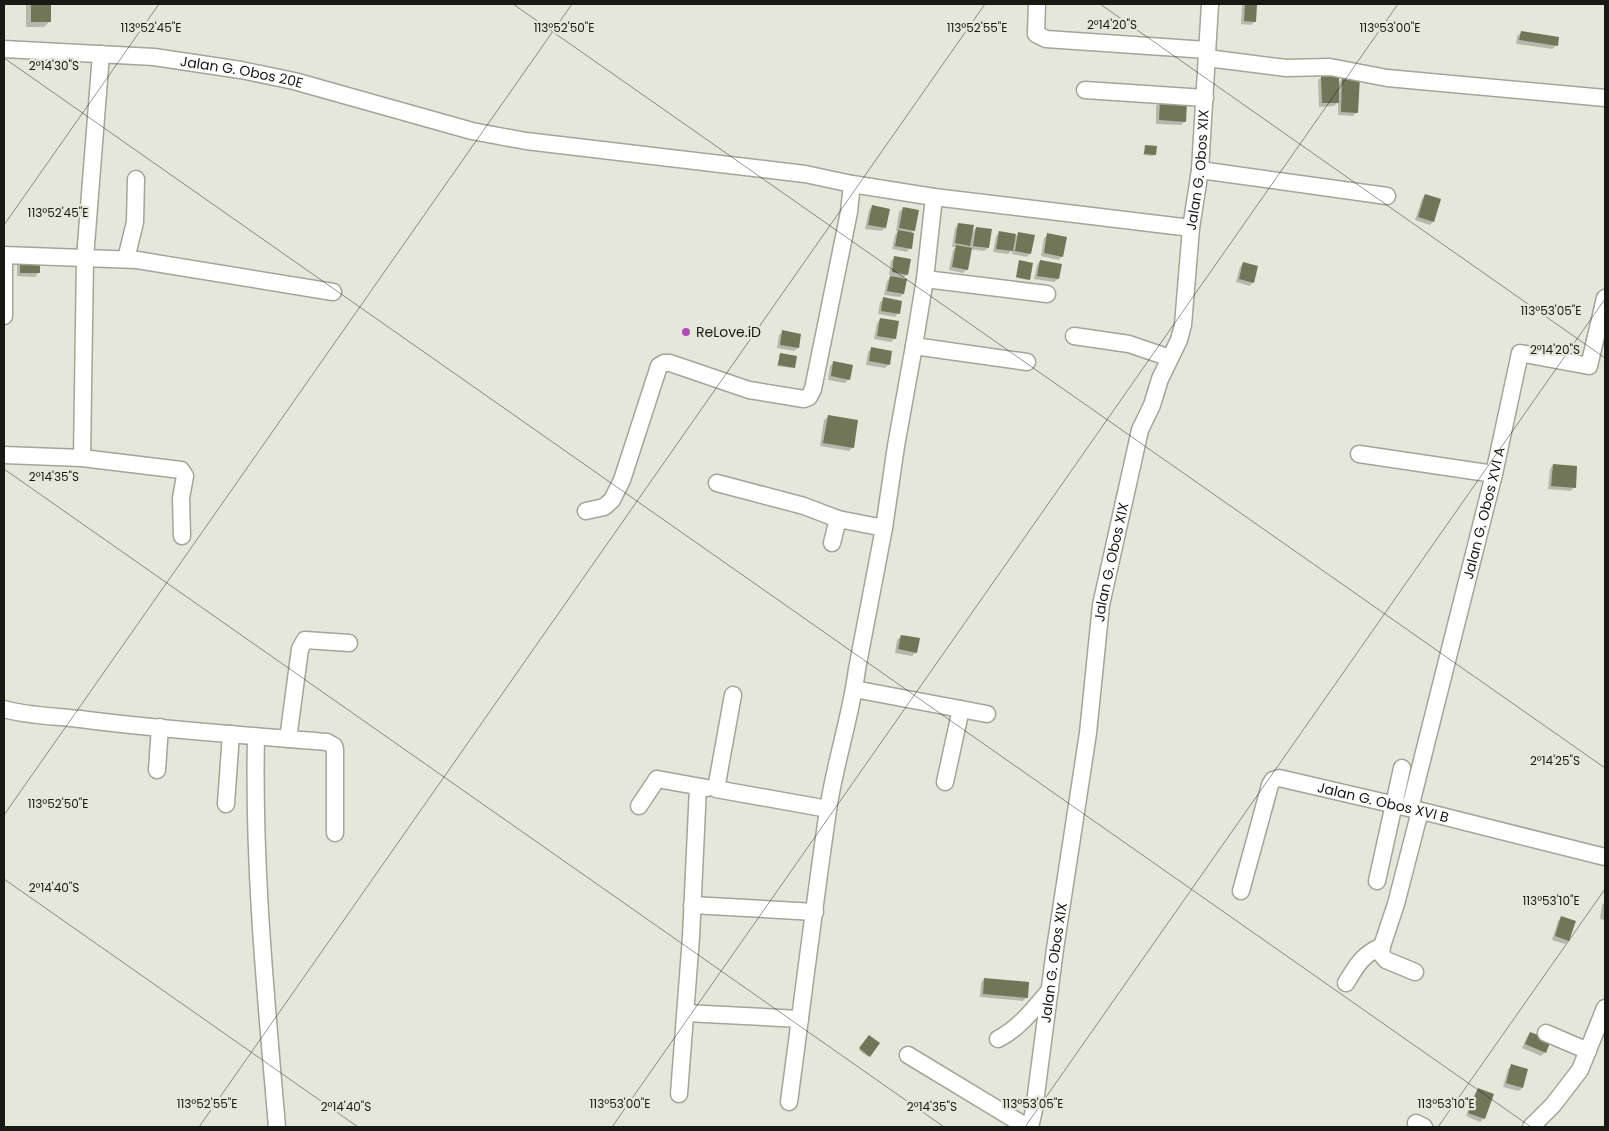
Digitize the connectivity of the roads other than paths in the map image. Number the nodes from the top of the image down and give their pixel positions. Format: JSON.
{"nodes":[{"id":1,"x":1037,"y":4,"type":"edge"},
{"id":2,"x":1210,"y":4,"type":"edge"},
{"id":3,"x":4,"y":48,"type":"edge"},
{"id":4,"x":101,"y":54,"type":"junction"},
{"id":5,"x":1207,"y":54,"type":"junction"},
{"id":6,"x":1085,"y":90,"type":"dead end"},
{"id":7,"x":1205,"y":98,"type":"junction"},
{"id":8,"x":1605,"y":98,"type":"edge"},
{"id":9,"x":1200,"y":170,"type":"junction"},
{"id":10,"x":136,"y":179,"type":"dead end"},
{"id":11,"x":852,"y":184,"type":"junction"},
{"id":12,"x":1387,"y":196,"type":"dead end"},
{"id":13,"x":934,"y":197,"type":"junction"},
{"id":14,"x":1191,"y":228,"type":"junction"},
{"id":15,"x":4,"y":254,"type":"edge"},
{"id":16,"x":85,"y":258,"type":"junction"},
{"id":17,"x":126,"y":259,"type":"junction"},
{"id":18,"x":925,"y":279,"type":"junction"},
{"id":19,"x":333,"y":292,"type":"dead end"},
{"id":20,"x":1047,"y":294,"type":"dead end"},
{"id":21,"x":1605,"y":298,"type":"edge"},
{"id":22,"x":4,"y":316,"type":"edge"},
{"id":23,"x":1074,"y":336,"type":"dead end"},
{"id":24,"x":914,"y":346,"type":"junction"},
{"id":25,"x":1170,"y":358,"type":"junction"},
{"id":26,"x":1027,"y":362,"type":"dead end"},
{"id":27,"x":1358,"y":454,"type":"dead end"},
{"id":28,"x":4,"y":455,"type":"edge"},
{"id":29,"x":82,"y":458,"type":"junction"},
{"id":30,"x":1494,"y":474,"type":"junction"},
{"id":31,"x":717,"y":483,"type":"dead end"},
{"id":32,"x":586,"y":510,"type":"dead end"},
{"id":33,"x":838,"y":520,"type":"junction"},
{"id":34,"x":884,"y":528,"type":"junction"},
{"id":35,"x":182,"y":536,"type":"dead end"},
{"id":36,"x":832,"y":543,"type":"dead end"},
{"id":37,"x":349,"y":643,"type":"dead end"},
{"id":38,"x":854,"y":689,"type":"junction"},
{"id":39,"x":733,"y":694,"type":"dead end"},
{"id":40,"x":4,"y":709,"type":"edge"},
{"id":41,"x":961,"y":709,"type":"junction"},
{"id":42,"x":987,"y":714,"type":"dead end"},
{"id":43,"x":160,"y":727,"type":"junction"},
{"id":44,"x":231,"y":734,"type":"junction"},
{"id":45,"x":256,"y":736,"type":"junction"},
{"id":46,"x":288,"y":739,"type":"junction"},
{"id":47,"x":1402,"y":768,"type":"dead end"},
{"id":48,"x":157,"y":770,"type":"dead end"},
{"id":49,"x":945,"y":782,"type":"dead end"},
{"id":50,"x":698,"y":787,"type":"junction"},
{"id":51,"x":716,"y":788,"type":"junction"},
{"id":52,"x":226,"y":804,"type":"dead end"},
{"id":53,"x":1393,"y":804,"type":"junction"},
{"id":54,"x":639,"y":806,"type":"dead end"},
{"id":55,"x":828,"y":809,"type":"junction"},
{"id":56,"x":1415,"y":809,"type":"junction"},
{"id":57,"x":335,"y":833,"type":"dead end"},
{"id":58,"x":1605,"y":857,"type":"edge"},
{"id":59,"x":1377,"y":881,"type":"dead end"},
{"id":60,"x":1241,"y":891,"type":"dead end"},
{"id":61,"x":692,"y":905,"type":"junction"},
{"id":62,"x":815,"y":912,"type":"junction"},
{"id":63,"x":1382,"y":946,"type":"junction"},
{"id":64,"x":1415,"y":972,"type":"dead end"},
{"id":65,"x":1346,"y":983,"type":"dead end"},
{"id":66,"x":1050,"y":990,"type":"junction"},
{"id":67,"x":1605,"y":1008,"type":"edge"},
{"id":68,"x":686,"y":1013,"type":"junction"},
{"id":69,"x":800,"y":1019,"type":"junction"},
{"id":70,"x":1546,"y":1034,"type":"dead end"},
{"id":71,"x":998,"y":1039,"type":"dead end"},
{"id":72,"x":1588,"y":1051,"type":"junction"},
{"id":73,"x":908,"y":1055,"type":"dead end"},
{"id":74,"x":679,"y":1094,"type":"dead end"},
{"id":75,"x":789,"y":1102,"type":"dead end"},
{"id":76,"x":277,"y":1127,"type":"edge"},
{"id":77,"x":1028,"y":1127,"type":"edge"},
{"id":78,"x":1531,"y":1127,"type":"edge"}],
"edges":[{"from":1,"to":5,"type":"street"},
{"from":2,"to":5,"type":"street","name":"Jalan G. Obos XIX"},
{"from":3,"to":4,"type":"street","name":"Jalan G. Obos 20E"},
{"from":4,"to":11,"type":"street","name":"Jalan G. Obos 20E"},
{"from":4,"to":16,"type":"street"},
{"from":5,"to":7,"type":"street","name":"Jalan G. Obos XIX"},
{"from":5,"to":8,"type":"street"},
{"from":6,"to":7,"type":"street"},
{"from":7,"to":9,"type":"street","name":"Jalan G. Obos XIX"},
{"from":9,"to":12,"type":"street"},
{"from":9,"to":14,"type":"street","name":"Jalan G. Obos XIX"},
{"from":10,"to":17,"type":"street"},
{"from":11,"to":13,"type":"street","name":"Jalan G. Obos 20E"},
{"from":11,"to":32,"type":"street"},
{"from":13,"to":14,"type":"street","name":"Jalan G. Obos 20E"},
{"from":13,"to":18,"type":"street"},
{"from":14,"to":25,"type":"street","name":"Jalan G. Obos XIX"},
{"from":15,"to":16,"type":"street"},
{"from":15,"to":22,"type":"street"},
{"from":16,"to":17,"type":"street"},
{"from":16,"to":29,"type":"street"},
{"from":17,"to":19,"type":"street"},
{"from":18,"to":20,"type":"street"},
{"from":18,"to":24,"type":"street"},
{"from":21,"to":30,"type":"street","name":"Jalan G. Obos XVI A"},
{"from":23,"to":25,"type":"street"},
{"from":24,"to":26,"type":"street"},
{"from":24,"to":34,"type":"street"},
{"from":25,"to":66,"type":"street","name":"Jalan G. Obos XIX"},
{"from":27,"to":30,"type":"street"},
{"from":28,"to":29,"type":"street"},
{"from":29,"to":35,"type":"street"},
{"from":30,"to":56,"type":"street","name":"Jalan G. Obos XVI A"},
{"from":31,"to":33,"type":"street"},
{"from":33,"to":34,"type":"street"},
{"from":33,"to":36,"type":"street"},
{"from":34,"to":38,"type":"street"},
{"from":37,"to":46,"type":"street"},
{"from":38,"to":41,"type":"street"},
{"from":38,"to":55,"type":"street"},
{"from":39,"to":51,"type":"street"},
{"from":40,"to":43,"type":"street"},
{"from":41,"to":42,"type":"street"},
{"from":41,"to":49,"type":"street"},
{"from":43,"to":44,"type":"street"},
{"from":43,"to":48,"type":"street"},
{"from":44,"to":45,"type":"street"},
{"from":44,"to":52,"type":"street"},
{"from":45,"to":46,"type":"street"},
{"from":45,"to":76,"type":"street"},
{"from":46,"to":57,"type":"street"},
{"from":47,"to":53,"type":"street"},
{"from":50,"to":51,"type":"street"},
{"from":50,"to":54,"type":"street"},
{"from":50,"to":61,"type":"street"},
{"from":51,"to":55,"type":"street"},
{"from":53,"to":56,"type":"street","name":"Jalan G. Obos XVI B"},
{"from":53,"to":59,"type":"street"},
{"from":53,"to":60,"type":"street","name":"Jalan G. Obos XVI B"},
{"from":55,"to":62,"type":"street"},
{"from":56,"to":58,"type":"street","name":"Jalan G. Obos XVI B"},
{"from":56,"to":63,"type":"street","name":"Jalan G. Obos XVI A"},
{"from":61,"to":62,"type":"street"},
{"from":61,"to":68,"type":"street"},
{"from":62,"to":69,"type":"street"},
{"from":63,"to":64,"type":"street"},
{"from":63,"to":65,"type":"street"},
{"from":66,"to":71,"type":"street"},
{"from":66,"to":77,"type":"street","name":"Jalan G. Obos XIX"},
{"from":67,"to":72,"type":"street"},
{"from":68,"to":69,"type":"street"},
{"from":68,"to":74,"type":"street"},
{"from":69,"to":75,"type":"street"},
{"from":70,"to":72,"type":"street"},
{"from":72,"to":78,"type":"street"},
{"from":73,"to":77,"type":"street"}]}
